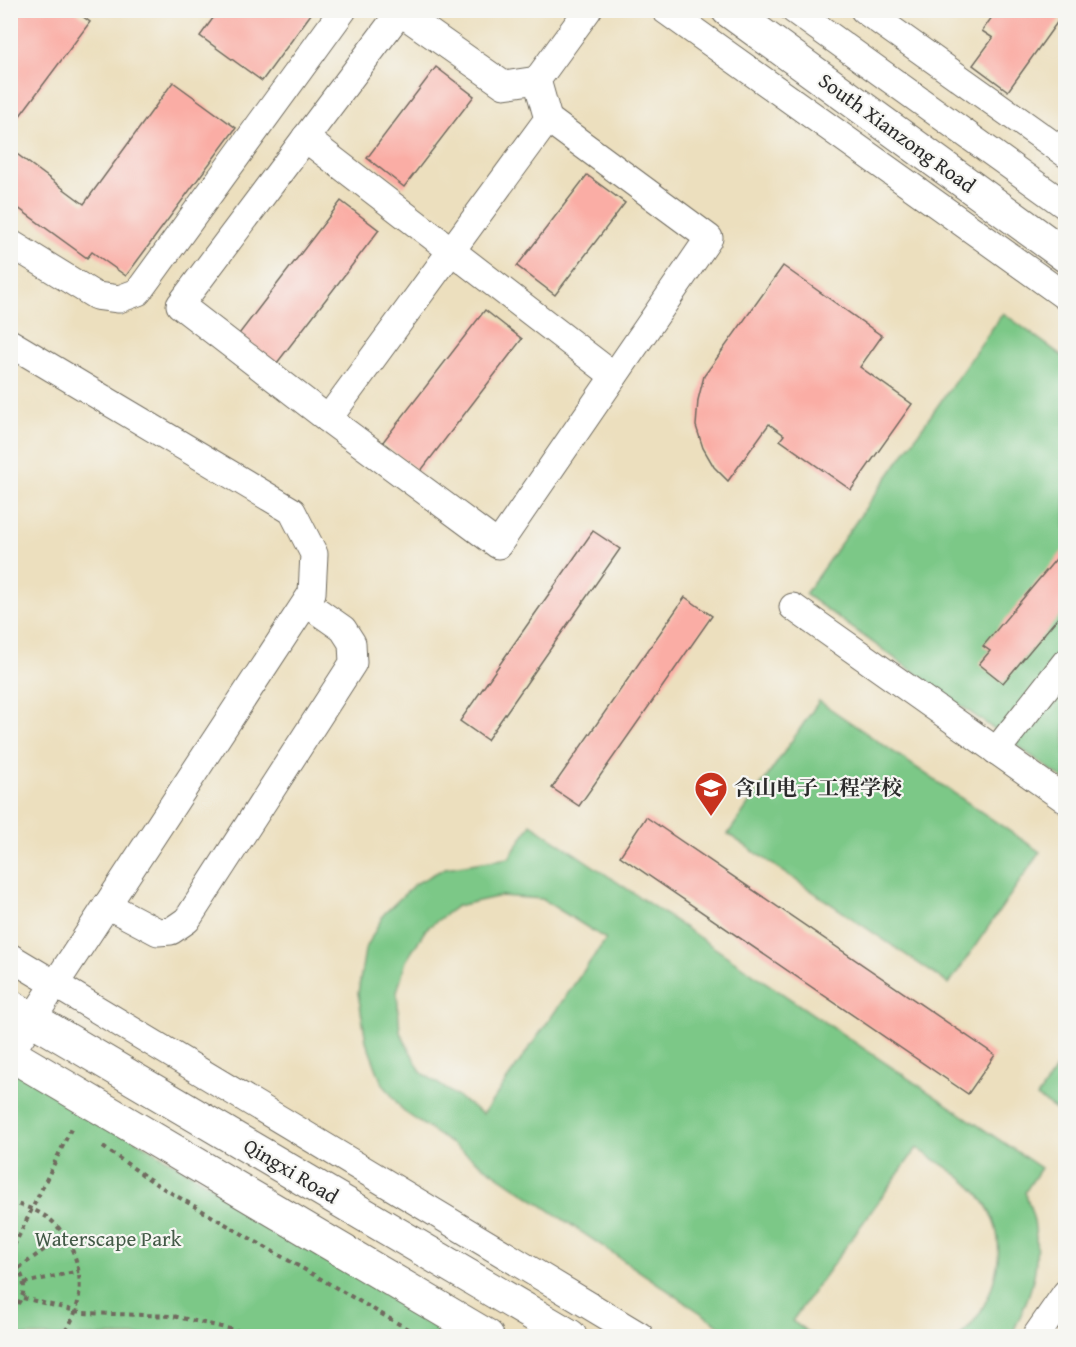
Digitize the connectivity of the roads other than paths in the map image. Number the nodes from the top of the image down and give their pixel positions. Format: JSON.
{"nodes":[{"id":1,"x":343,"y":10,"type":"edge"},
{"id":2,"x":588,"y":10,"type":"edge"},
{"id":3,"x":665,"y":10,"type":"edge"},
{"id":4,"x":728,"y":10,"type":"edge"},
{"id":5,"x":794,"y":10,"type":"edge"},
{"id":6,"x":864,"y":10,"type":"edge"},
{"id":7,"x":537,"y":80,"type":"junction"},
{"id":8,"x":548,"y":118,"type":"junction"},
{"id":9,"x":305,"y":138,"type":"junction"},
{"id":10,"x":1065,"y":154,"type":"edge"},
{"id":11,"x":1065,"y":206,"type":"edge"},
{"id":12,"x":10,"y":243,"type":"edge"},
{"id":13,"x":451,"y":250,"type":"junction"},
{"id":14,"x":1065,"y":256,"type":"edge"},
{"id":15,"x":1065,"y":297,"type":"edge"},
{"id":16,"x":10,"y":343,"type":"edge"},
{"id":17,"x":614,"y":376,"type":"junction"},
{"id":18,"x":328,"y":419,"type":"junction"},
{"id":19,"x":306,"y":603,"type":"junction"},
{"id":20,"x":793,"y":607,"type":"dead end"},
{"id":21,"x":1065,"y":663,"type":"edge"},
{"id":22,"x":996,"y":751,"type":"junction"},
{"id":23,"x":1065,"y":800,"type":"edge"},
{"id":24,"x":107,"y":905,"type":"junction"},
{"id":25,"x":10,"y":957,"type":"edge"},
{"id":26,"x":55,"y":984,"type":"junction"},
{"id":27,"x":21,"y":1012,"type":"edge"},
{"id":28,"x":10,"y":1054,"type":"edge"},
{"id":29,"x":1065,"y":1293,"type":"edge"},
{"id":30,"x":487,"y":1336,"type":"edge"},
{"id":31,"x":570,"y":1336,"type":"edge"},
{"id":32,"x":640,"y":1336,"type":"edge"},
{"id":33,"x":1036,"y":1336,"type":"edge"}],
"edges":[{"from":1,"to":12,"type":"street"},
{"from":2,"to":7,"type":"street"},
{"from":3,"to":15,"type":"street"},
{"from":4,"to":14,"type":"main road","name":"South Xianzong Road"},
{"from":5,"to":11,"type":"street"},
{"from":6,"to":10,"type":"street"},
{"from":7,"to":8,"type":"street"},
{"from":7,"to":9,"type":"street"},
{"from":8,"to":13,"type":"street"},
{"from":8,"to":17,"type":"street"},
{"from":9,"to":13,"type":"street"},
{"from":9,"to":18,"type":"street"},
{"from":13,"to":17,"type":"street"},
{"from":13,"to":18,"type":"street"},
{"from":16,"to":19,"type":"street"},
{"from":17,"to":18,"type":"street"},
{"from":19,"to":24,"type":"street"},
{"from":19,"to":24,"type":"street"},
{"from":20,"to":22,"type":"street"},
{"from":21,"to":22,"type":"street"},
{"from":22,"to":23,"type":"street"},
{"from":24,"to":26,"type":"street"},
{"from":25,"to":26,"type":"street"},
{"from":26,"to":27,"type":"street"},
{"from":26,"to":32,"type":"street"},
{"from":27,"to":28,"type":"street"},
{"from":27,"to":31,"type":"main road","name":"Qingxi Road"},
{"from":28,"to":30,"type":"main road","name":"Qingxi Road"},
{"from":29,"to":33,"type":"street"}]}
